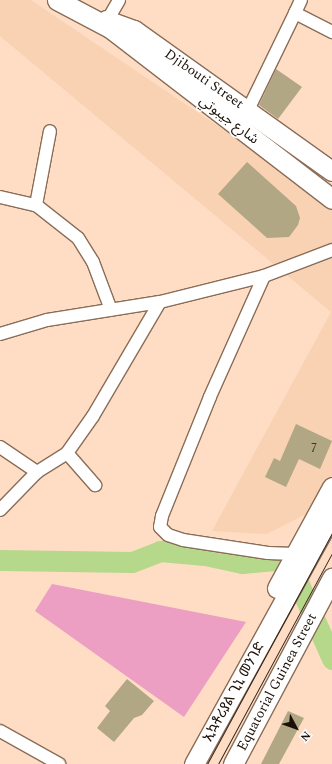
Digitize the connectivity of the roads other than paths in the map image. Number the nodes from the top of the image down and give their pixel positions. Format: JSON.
{"nodes":[{"id":1,"x":57,"y":0,"type":"edge"},
{"id":2,"x":70,"y":0,"type":"edge"},
{"id":3,"x":119,"y":0,"type":"edge"},
{"id":4,"x":301,"y":0,"type":"edge"},
{"id":5,"x":295,"y":13,"type":"junction"},
{"id":6,"x":107,"y":21,"type":"junction"},
{"id":7,"x":332,"y":32,"type":"edge"},
{"id":8,"x":248,"y":110,"type":"junction"},
{"id":9,"x":50,"y":131,"type":"dead end"},
{"id":10,"x":332,"y":171,"type":"edge"},
{"id":11,"x":0,"y":197,"type":"edge"},
{"id":12,"x":332,"y":199,"type":"edge"},
{"id":13,"x":36,"y":205,"type":"junction"},
{"id":14,"x":332,"y":250,"type":"edge"},
{"id":15,"x":264,"y":276,"type":"junction"},
{"id":16,"x":160,"y":302,"type":"junction"},
{"id":17,"x":111,"y":310,"type":"junction"},
{"id":18,"x":0,"y":334,"type":"edge"},
{"id":19,"x":0,"y":446,"type":"edge"},
{"id":20,"x":67,"y":453,"type":"junction"},
{"id":21,"x":37,"y":472,"type":"junction"},
{"id":22,"x":95,"y":485,"type":"dead end"},
{"id":23,"x":332,"y":487,"type":"edge"},
{"id":24,"x":0,"y":510,"type":"edge"},
{"id":25,"x":332,"y":514,"type":"edge"},
{"id":26,"x":296,"y":559,"type":"junction"},
{"id":27,"x":332,"y":578,"type":"edge"},
{"id":28,"x":327,"y":594,"type":"edge"},
{"id":29,"x":0,"y":731,"type":"edge"},
{"id":30,"x":59,"y":764,"type":"edge"},
{"id":31,"x":194,"y":764,"type":"edge"},
{"id":32,"x":233,"y":764,"type":"edge"}],
"edges":[{"from":1,"to":12,"type":"main road","name":"شارع جيبوتي"},
{"from":2,"to":6,"type":"main road","name":"Djibouti Street"},
{"from":3,"to":6,"type":"street"},
{"from":4,"to":5,"type":"street"},
{"from":5,"to":7,"type":"street"},
{"from":5,"to":8,"type":"street"},
{"from":6,"to":8,"type":"main road","name":"Djibouti Street"},
{"from":8,"to":10,"type":"main road","name":"Djibouti Street"},
{"from":9,"to":13,"type":"street"},
{"from":11,"to":13,"type":"street"},
{"from":13,"to":17,"type":"street"},
{"from":14,"to":15,"type":"street"},
{"from":15,"to":16,"type":"street"},
{"from":15,"to":26,"type":"street"},
{"from":16,"to":17,"type":"street"},
{"from":16,"to":20,"type":"street"},
{"from":17,"to":18,"type":"street"},
{"from":19,"to":21,"type":"street"},
{"from":20,"to":21,"type":"street"},
{"from":20,"to":22,"type":"street"},
{"from":21,"to":24,"type":"street"},
{"from":23,"to":26,"type":"main road"},
{"from":25,"to":26,"type":"main road"},
{"from":26,"to":31,"type":"main road","name":"ኢኳቶሪያል ጊኒ መንገድ"},
{"from":27,"to":28,"type":"main road","name":"Equatorial Guinea Street"},
{"from":28,"to":32,"type":"main road","name":"Equatorial Guinea Street"},
{"from":29,"to":30,"type":"street"}]}
